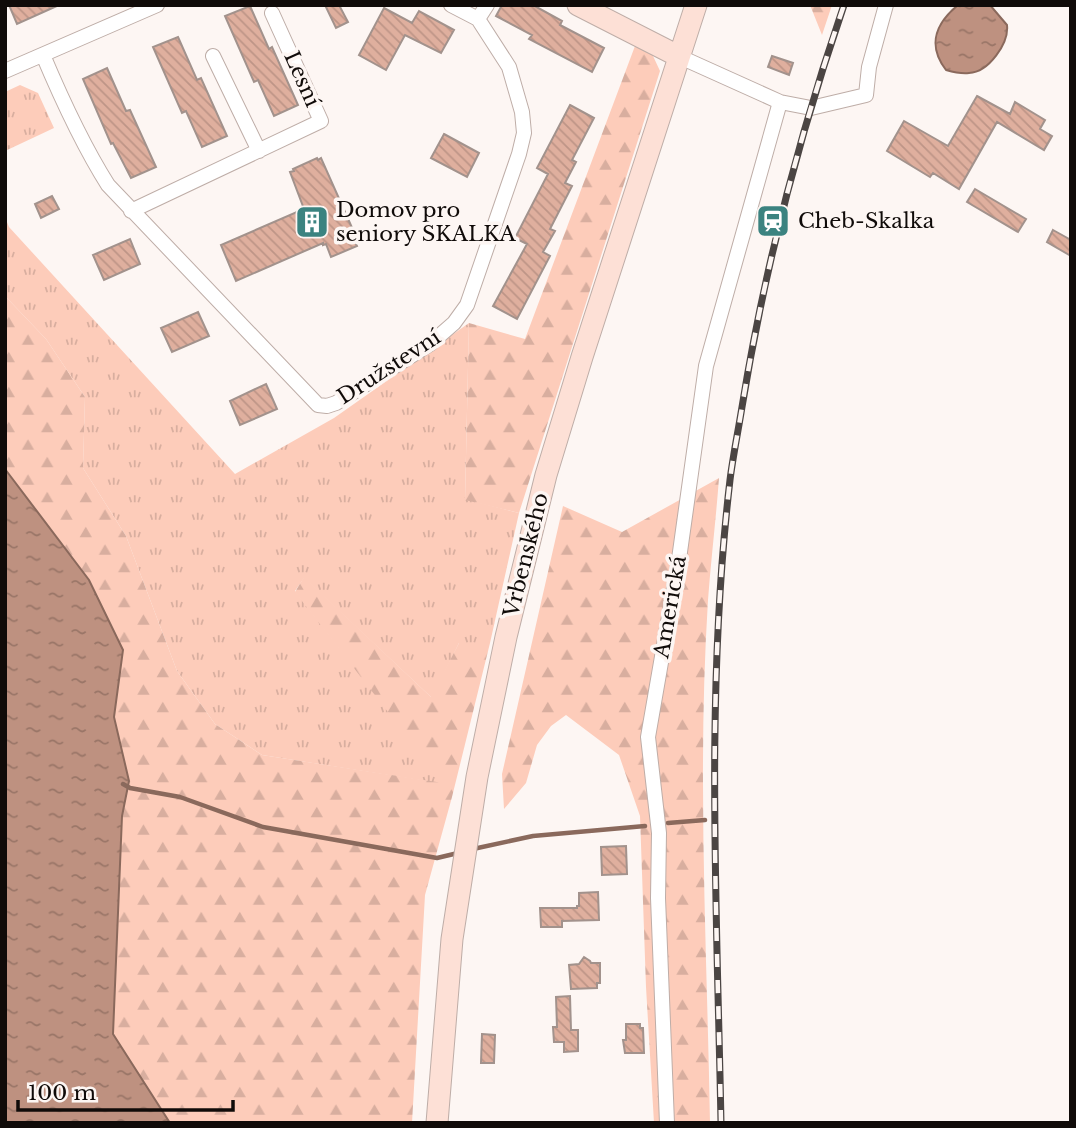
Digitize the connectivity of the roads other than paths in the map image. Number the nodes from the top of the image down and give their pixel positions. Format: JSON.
{"nodes":[{"id":1,"x":157,"y":5,"type":"edge"},
{"id":2,"x":451,"y":5,"type":"edge"},
{"id":3,"x":487,"y":5,"type":"edge"},
{"id":4,"x":578,"y":5,"type":"edge"},
{"id":5,"x":696,"y":5,"type":"edge"},
{"id":6,"x":886,"y":5,"type":"edge"},
{"id":7,"x":272,"y":13,"type":"dead end"},
{"id":8,"x":478,"y":19,"type":"junction"},
{"id":9,"x":43,"y":55,"type":"junction"},
{"id":10,"x":213,"y":56,"type":"dead end"},
{"id":11,"x":678,"y":56,"type":"junction"},
{"id":12,"x":5,"y":71,"type":"edge"},
{"id":13,"x":780,"y":102,"type":"junction"},
{"id":14,"x":259,"y":151,"type":"junction"},
{"id":15,"x":131,"y":211,"type":"junction"},
{"id":16,"x":437,"y":1123,"type":"edge"},
{"id":17,"x":667,"y":1123,"type":"edge"}],
"edges":[{"from":1,"to":9,"type":"street"},
{"from":2,"to":8,"type":"street","name":"Družstevní"},
{"from":3,"to":8,"type":"street"},
{"from":4,"to":11,"type":"main road"},
{"from":5,"to":11,"type":"main road","name":"Vrbenského"},
{"from":6,"to":13,"type":"street"},
{"from":7,"to":14,"type":"street","name":"Lesní"},
{"from":8,"to":15,"type":"street","name":"Družstevní"},
{"from":9,"to":12,"type":"street"},
{"from":9,"to":15,"type":"street","name":"Družstevní"},
{"from":10,"to":14,"type":"street"},
{"from":11,"to":13,"type":"street"},
{"from":11,"to":16,"type":"main road","name":"Vrbenského"},
{"from":13,"to":17,"type":"street","name":"Americká"},
{"from":14,"to":15,"type":"street","name":"Lesní"}]}
